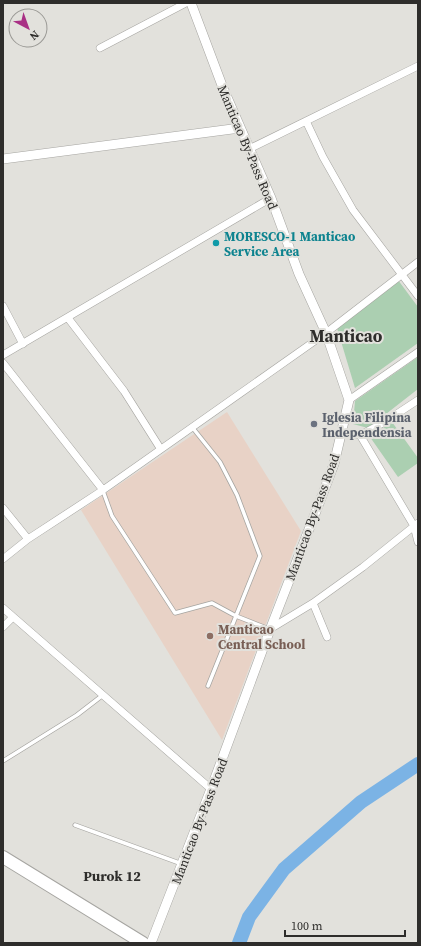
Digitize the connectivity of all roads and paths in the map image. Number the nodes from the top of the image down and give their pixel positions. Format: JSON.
{"nodes":[{"id":1,"x":186,"y":3,"type":"edge"},
{"id":2,"x":191,"y":3,"type":"edge"},
{"id":3,"x":100,"y":48,"type":"dead end"},
{"id":4,"x":418,"y":66,"type":"edge"},
{"id":5,"x":306,"y":121,"type":"junction"},
{"id":6,"x":240,"y":128,"type":"junction"},
{"id":7,"x":249,"y":149,"type":"junction"},
{"id":8,"x":3,"y":159,"type":"edge"},
{"id":9,"x":271,"y":198,"type":"junction"},
{"id":10,"x":418,"y":262,"type":"edge"},
{"id":11,"x":401,"y":274,"type":"junction"},
{"id":12,"x":418,"y":296,"type":"edge"},
{"id":13,"x":3,"y":306,"type":"edge"},
{"id":14,"x":68,"y":318,"type":"junction"},
{"id":15,"x":326,"y":333,"type":"junction"},
{"id":16,"x":23,"y":344,"type":"junction"},
{"id":17,"x":418,"y":352,"type":"edge"},
{"id":18,"x":3,"y":355,"type":"edge"},
{"id":19,"x":3,"y":363,"type":"edge"},
{"id":20,"x":349,"y":400,"type":"junction"},
{"id":21,"x":418,"y":400,"type":"edge"},
{"id":22,"x":192,"y":426,"type":"junction"},
{"id":23,"x":342,"y":433,"type":"junction"},
{"id":24,"x":360,"y":435,"type":"junction"},
{"id":25,"x":160,"y":448,"type":"junction"},
{"id":26,"x":103,"y":490,"type":"junction"},
{"id":27,"x":3,"y":508,"type":"edge"},
{"id":28,"x":416,"y":524,"type":"edge"},
{"id":29,"x":28,"y":539,"type":"junction"},
{"id":30,"x":418,"y":542,"type":"edge"},
{"id":31,"x":3,"y":559,"type":"edge"},
{"id":32,"x":313,"y":603,"type":"junction"},
{"id":33,"x":3,"y":608,"type":"edge"},
{"id":34,"x":236,"y":616,"type":"junction"},
{"id":35,"x":13,"y":617,"type":"junction"},
{"id":36,"x":3,"y":627,"type":"edge"},
{"id":37,"x":270,"y":629,"type":"junction"},
{"id":38,"x":327,"y":638,"type":"dead end"},
{"id":39,"x":208,"y":686,"type":"dead end"},
{"id":40,"x":103,"y":695,"type":"junction"},
{"id":41,"x":3,"y":761,"type":"edge"},
{"id":42,"x":211,"y":789,"type":"junction"},
{"id":43,"x":76,"y":825,"type":"dead end"},
{"id":44,"x":3,"y":857,"type":"edge"},
{"id":45,"x":182,"y":864,"type":"junction"},
{"id":46,"x":143,"y":943,"type":"edge"},
{"id":47,"x":151,"y":943,"type":"edge"}],
"edges":[{"from":1,"to":3,"type":"street"},
{"from":2,"to":6,"type":"street","name":"Manticao By-Pass Road"},
{"from":4,"to":5,"type":"street"},
{"from":5,"to":7,"type":"street"},
{"from":5,"to":11,"type":"street"},
{"from":6,"to":7,"type":"street","name":"Manticao By-Pass Road"},
{"from":6,"to":8,"type":"street"},
{"from":7,"to":9,"type":"street","name":"Manticao By-Pass Road"},
{"from":9,"to":14,"type":"street"},
{"from":9,"to":15,"type":"street","name":"Manticao By-Pass Road"},
{"from":10,"to":11,"type":"street"},
{"from":11,"to":12,"type":"street"},
{"from":11,"to":15,"type":"street"},
{"from":13,"to":16,"type":"street"},
{"from":14,"to":16,"type":"street"},
{"from":14,"to":25,"type":"street"},
{"from":15,"to":20,"type":"street","name":"Manticao By-Pass Road"},
{"from":15,"to":22,"type":"street"},
{"from":16,"to":18,"type":"street"},
{"from":17,"to":20,"type":"street"},
{"from":19,"to":26,"type":"street"},
{"from":20,"to":23,"type":"street","name":"Manticao By-Pass Road"},
{"from":21,"to":24,"type":"street"},
{"from":22,"to":25,"type":"street"},
{"from":22,"to":34,"type":"lane"},
{"from":23,"to":24,"type":"street"},
{"from":23,"to":37,"type":"street","name":"Manticao By-Pass Road"},
{"from":24,"to":28,"type":"street"},
{"from":25,"to":26,"type":"street"},
{"from":26,"to":29,"type":"street"},
{"from":26,"to":34,"type":"lane"},
{"from":27,"to":29,"type":"street"},
{"from":28,"to":30,"type":"street"},
{"from":28,"to":32,"type":"street"},
{"from":29,"to":31,"type":"street"},
{"from":32,"to":37,"type":"street"},
{"from":32,"to":38,"type":"street"},
{"from":33,"to":35,"type":"street"},
{"from":34,"to":37,"type":"lane"},
{"from":34,"to":39,"type":"lane"},
{"from":35,"to":36,"type":"street"},
{"from":35,"to":40,"type":"street"},
{"from":37,"to":42,"type":"street","name":"Manticao By-Pass Road"},
{"from":40,"to":41,"type":"lane"},
{"from":40,"to":42,"type":"street"},
{"from":42,"to":45,"type":"street","name":"Manticao By-Pass Road"},
{"from":43,"to":45,"type":"lane"},
{"from":44,"to":46,"type":"highway"},
{"from":45,"to":47,"type":"street","name":"Manticao By-Pass Road"}]}
